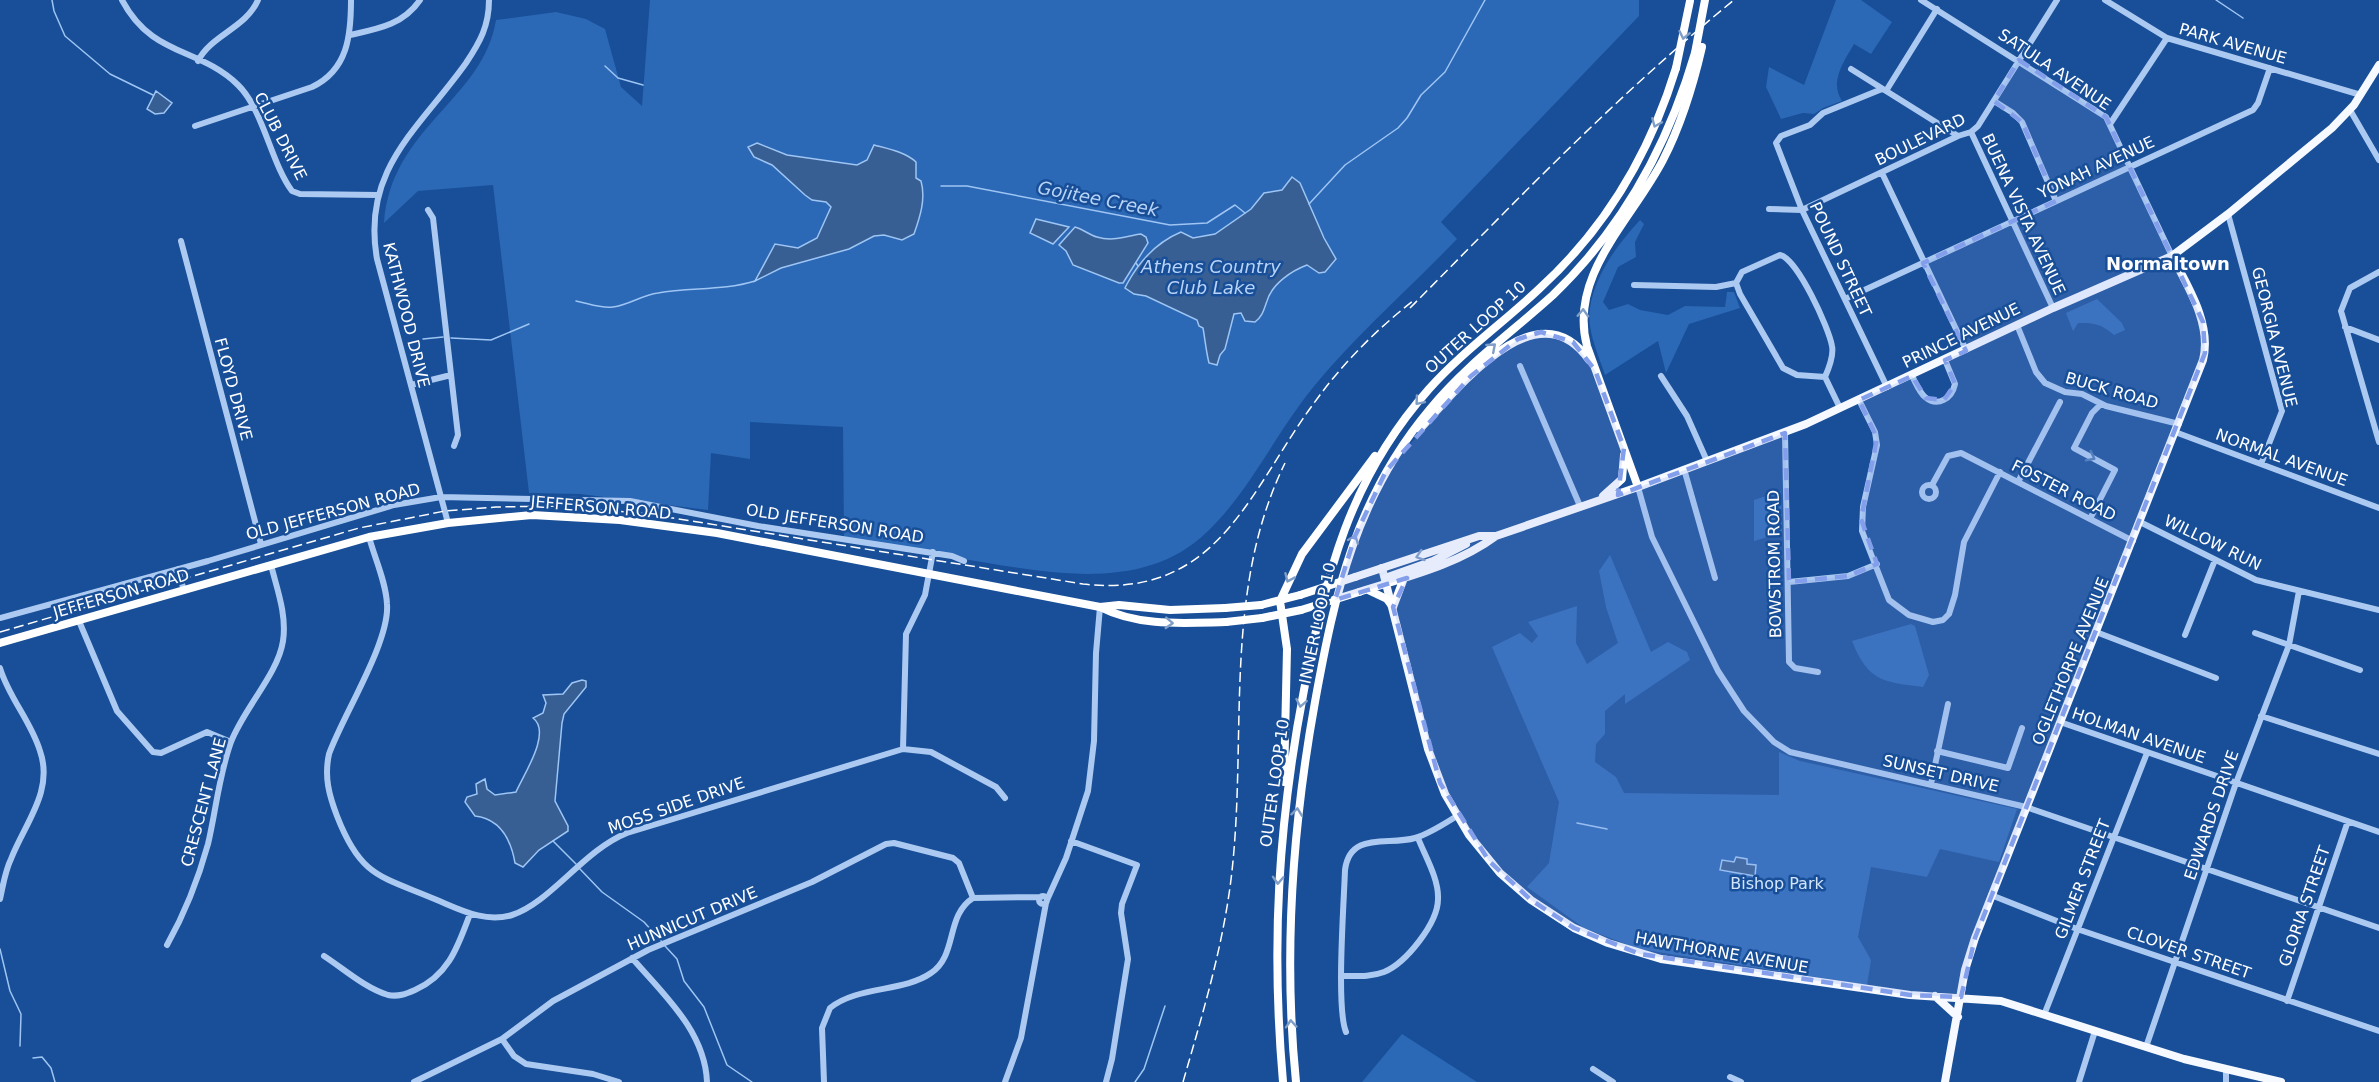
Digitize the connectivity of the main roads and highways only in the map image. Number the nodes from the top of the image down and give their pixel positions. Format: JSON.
{"nodes":[{"id":1,"x":1690,"y":0,"type":"edge"},
{"id":2,"x":1706,"y":0,"type":"edge"},
{"id":3,"x":1698,"y":50,"type":"junction"},
{"id":4,"x":2379,"y":65,"type":"edge"},
{"id":5,"x":2172,"y":255,"type":"junction"},
{"id":6,"x":1595,"y":370,"type":"junction"},
{"id":7,"x":1395,"y":432,"type":"junction"},
{"id":8,"x":1624,"y":448,"type":"junction"},
{"id":9,"x":1386,"y":471,"type":"junction"},
{"id":10,"x":1638,"y":487,"type":"junction"},
{"id":11,"x":1598,"y":500,"type":"junction"},
{"id":12,"x":1496,"y":536,"type":"junction"},
{"id":13,"x":1474,"y":538,"type":"junction"},
{"id":14,"x":1382,"y":568,"type":"junction"},
{"id":15,"x":1404,"y":578,"type":"junction"},
{"id":16,"x":1385,"y":581,"type":"junction"},
{"id":17,"x":1331,"y":585,"type":"joint"},
{"id":18,"x":1363,"y":591,"type":"junction"},
{"id":19,"x":1280,"y":601,"type":"junction"},
{"id":20,"x":1325,"y":603,"type":"joint"},
{"id":21,"x":1100,"y":607,"type":"junction"},
{"id":22,"x":1393,"y":607,"type":"junction"},
{"id":23,"x":1281,"y":614,"type":"junction"},
{"id":24,"x":0,"y":643,"type":"edge"},
{"id":25,"x":1282,"y":822,"type":"junction"},
{"id":26,"x":1935,"y":996,"type":"junction"},
{"id":27,"x":1961,"y":997,"type":"junction"},
{"id":28,"x":1958,"y":1017,"type":"junction"},
{"id":29,"x":1283,"y":1082,"type":"edge"},
{"id":30,"x":1296,"y":1082,"type":"edge"},
{"id":31,"x":1945,"y":1082,"type":"edge"},
{"id":32,"x":2281,"y":1082,"type":"edge"}],
"edges":[{"from":1,"to":7,"type":"highway","name":"OUTER LOOP 10","one_way":true,"bridge":true},
{"from":2,"to":3,"type":"highway","bridge":true},
{"from":6,"to":3,"type":"highway","one_way":true},
{"from":9,"to":3,"type":"highway","name":"INNER LOOP 10","one_way":true},
{"from":4,"to":5,"type":"main road","name":"PRINCE AVENUE"},
{"from":5,"to":10,"type":"main road","name":"PRINCE AVENUE"},
{"from":5,"to":27,"type":"main road","name":"OGLETHORPE AVENUE"},
{"from":6,"to":8,"type":"highway"},
{"from":6,"to":9,"type":"highway"},
{"from":7,"to":19,"type":"highway","one_way":true},
{"from":7,"to":25,"type":"highway","name":"OUTER LOOP 10","one_way":true},
{"from":8,"to":10,"type":"highway"},
{"from":8,"to":11,"type":"highway"},
{"from":30,"to":9,"type":"highway","name":"INNER LOOP 10","one_way":true},
{"from":10,"to":11,"type":"highway","name":"PRINCE AVENUE"},
{"from":11,"to":12,"type":"highway","name":"PRINCE AVENUE"},
{"from":12,"to":13,"type":"highway","name":"PRINCE AVENUE"},
{"from":12,"to":15,"type":"highway","name":"PRINCE AVENUE"},
{"from":13,"to":14,"type":"highway","name":"PRINCE AVENUE","one_way":true},
{"from":13,"to":16,"type":"highway"},
{"from":14,"to":16,"type":"main road","name":"HAWTHORNE AVENUE"},
{"from":14,"to":17,"type":"highway","name":"PRINCE AVENUE","bridge":true},
{"from":15,"to":16,"type":"highway","name":"PRINCE AVENUE"},
{"from":15,"to":22,"type":"highway"},
{"from":16,"to":18,"type":"highway","name":"PRINCE AVENUE"},
{"from":16,"to":22,"type":"main road","name":"HAWTHORNE AVENUE"},
{"from":17,"to":19,"type":"highway","name":"JEFFERSON ROAD","bridge":true},
{"from":18,"to":20,"type":"highway","name":"PRINCE AVENUE","bridge":true},
{"from":18,"to":22,"type":"highway"},
{"from":19,"to":21,"type":"highway","name":"JEFFERSON ROAD","bridge":true},
{"from":19,"to":23,"type":"highway"},
{"from":20,"to":23,"type":"highway","name":"JEFFERSON ROAD","bridge":true},
{"from":21,"to":23,"type":"highway","name":"JEFFERSON ROAD","one_way":true,"bridge":true},
{"from":21,"to":24,"type":"highway","name":"JEFFERSON ROAD"},
{"from":22,"to":26,"type":"main road","name":"HAWTHORNE AVENUE"},
{"from":23,"to":25,"type":"highway"},
{"from":25,"to":29,"type":"highway","name":"OUTER LOOP 10","one_way":true},
{"from":26,"to":27,"type":"main road","name":"HAWTHORNE AVENUE"},
{"from":26,"to":28,"type":"main road"},
{"from":27,"to":28,"type":"main road","name":"OGLETHORPE AVENUE"},
{"from":27,"to":32,"type":"main road","name":"HAWTHORNE AVENUE"},
{"from":28,"to":31,"type":"main road","name":"OGLETHORPE AVENUE"}]}
